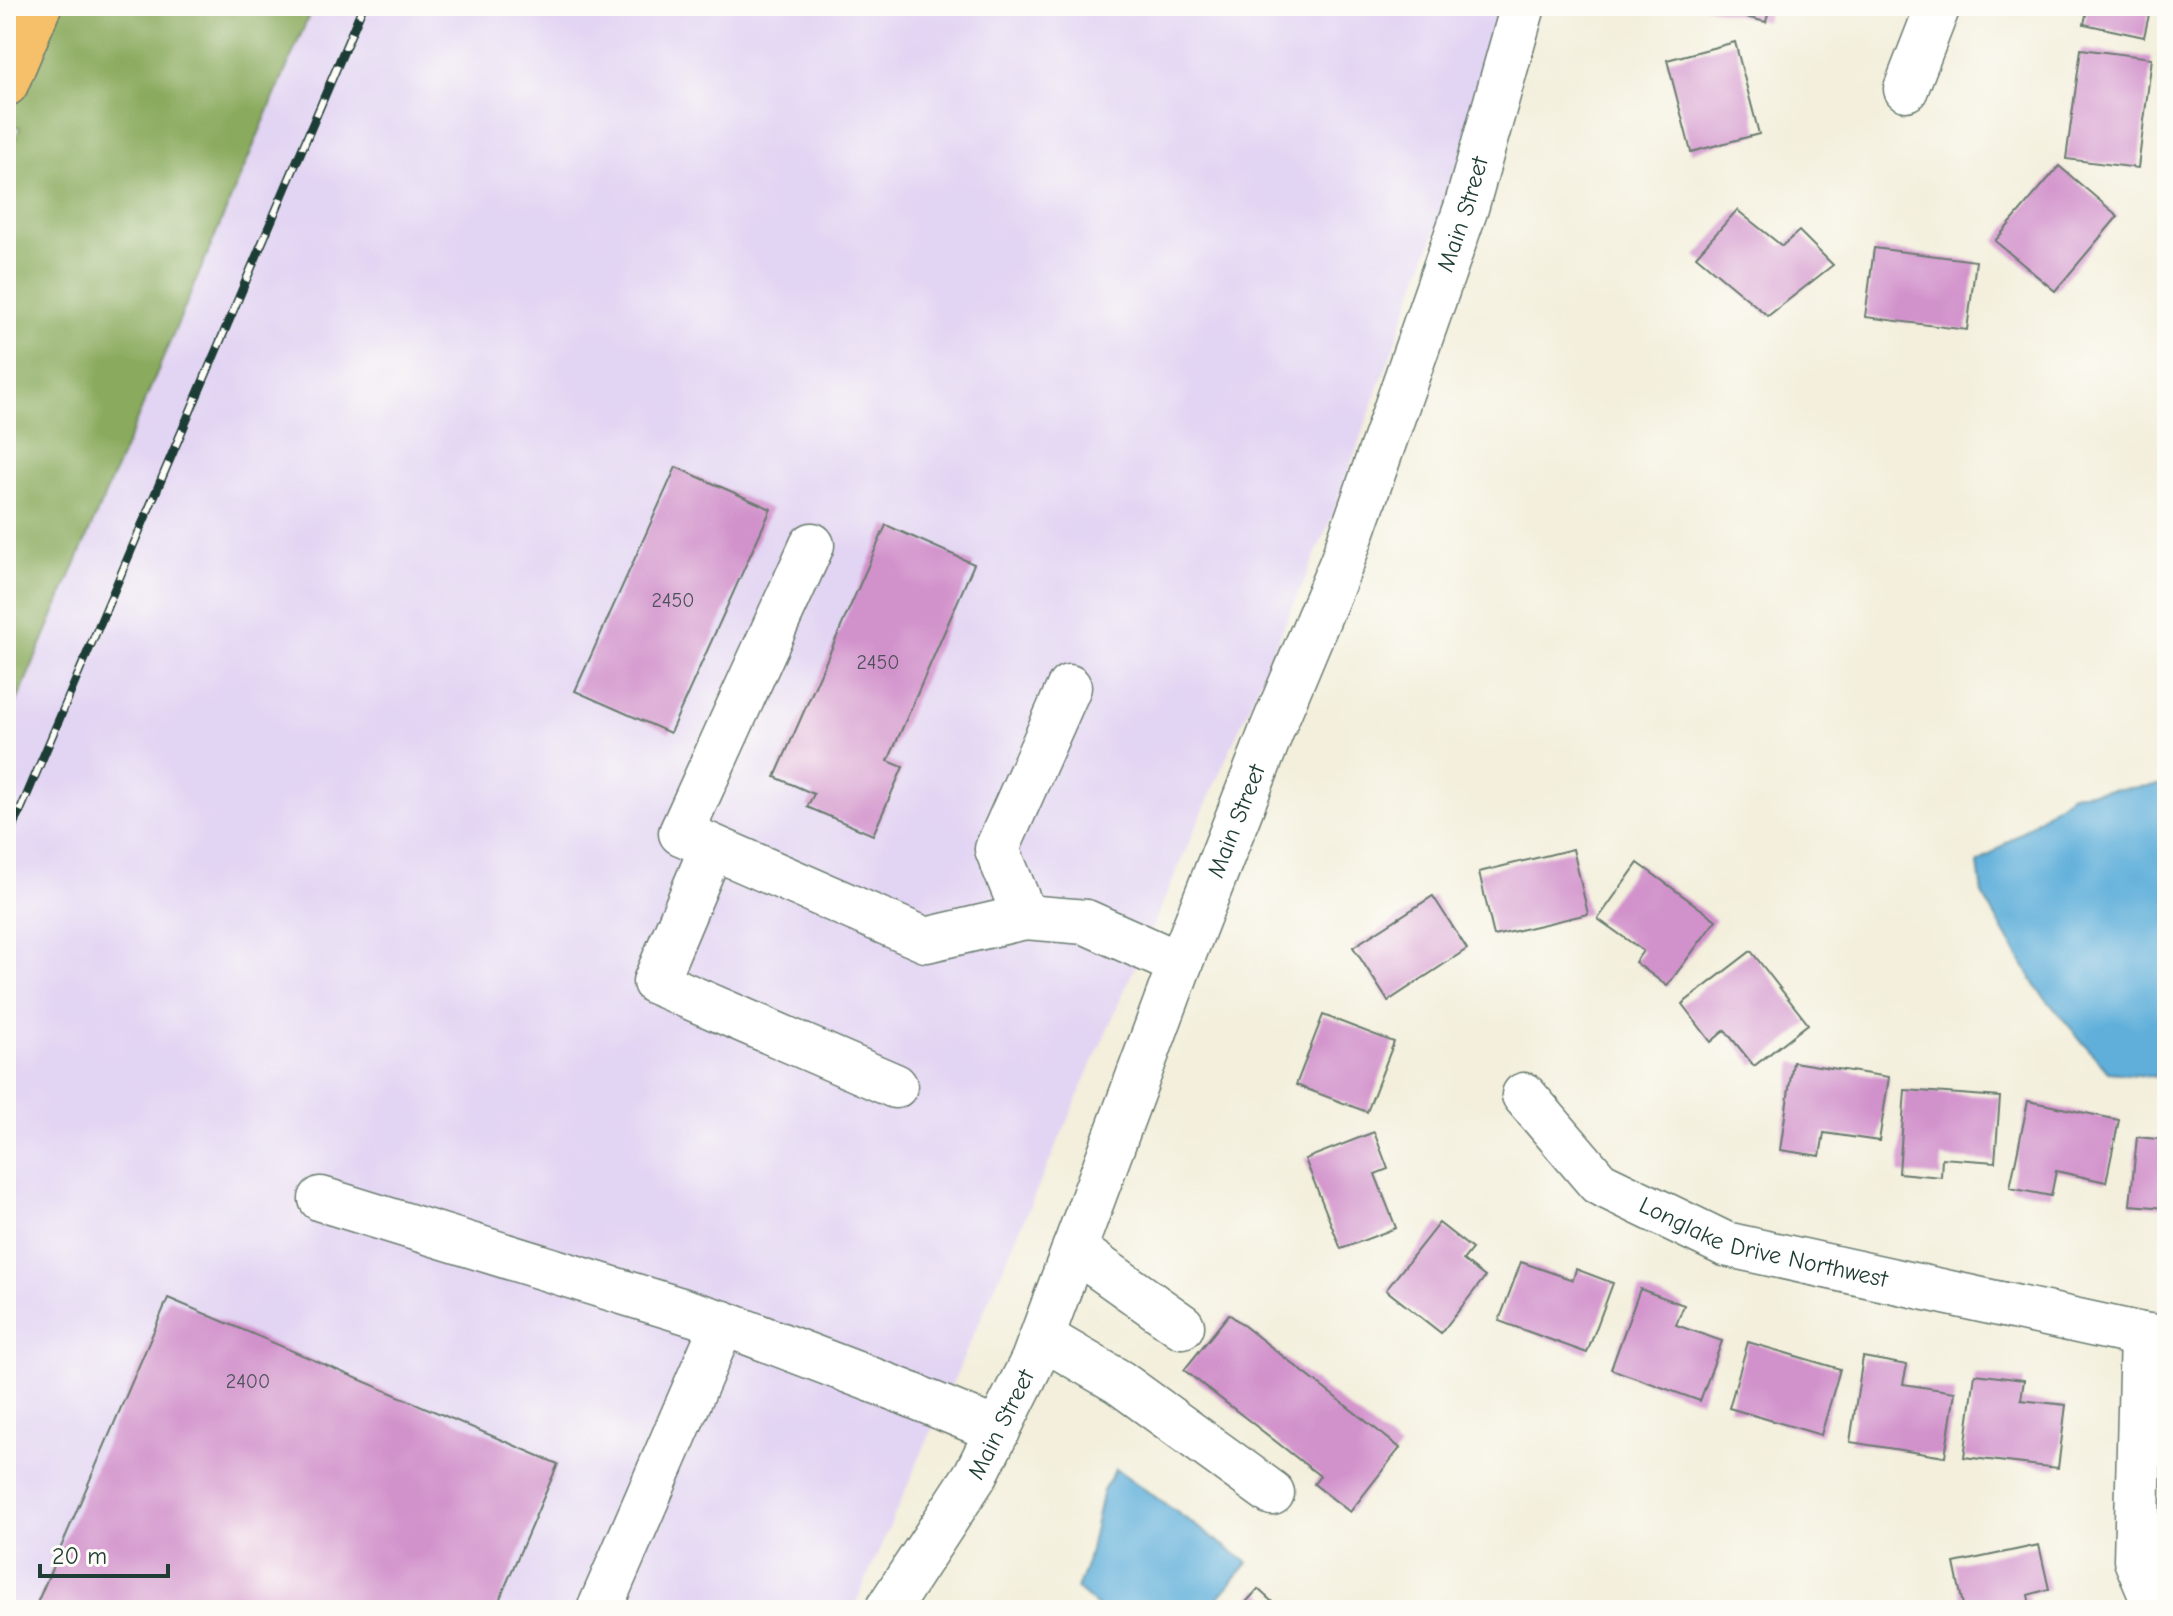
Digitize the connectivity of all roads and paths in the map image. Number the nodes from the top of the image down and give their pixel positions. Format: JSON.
{"nodes":[{"id":1,"x":39,"y":6,"type":"edge"},
{"id":2,"x":1523,"y":6,"type":"edge"},
{"id":3,"x":1938,"y":6,"type":"edge"},
{"id":4,"x":6,"y":84,"type":"edge"},
{"id":5,"x":1906,"y":89,"type":"dead end"},
{"id":6,"x":812,"y":545,"type":"dead end"},
{"id":7,"x":1069,"y":687,"type":"dead end"},
{"id":8,"x":696,"y":840,"type":"junction"},
{"id":9,"x":1025,"y":917,"type":"junction"},
{"id":10,"x":1180,"y":964,"type":"junction"},
{"id":11,"x":895,"y":1086,"type":"dead end"},
{"id":12,"x":1524,"y":1095,"type":"dead end"},
{"id":13,"x":321,"y":1199,"type":"dead end"},
{"id":14,"x":1074,"y":1249,"type":"junction"},
{"id":15,"x":723,"y":1323,"type":"junction"},
{"id":16,"x":1182,"y":1326,"type":"dead end"},
{"id":17,"x":2154,"y":1336,"type":"edge"},
{"id":18,"x":1042,"y":1337,"type":"junction"},
{"id":19,"x":998,"y":1431,"type":"junction"},
{"id":20,"x":1272,"y":1493,"type":"dead end"},
{"id":21,"x":599,"y":1610,"type":"edge"},
{"id":22,"x":887,"y":1610,"type":"edge"},
{"id":23,"x":2157,"y":1610,"type":"edge"}],
"edges":[{"from":1,"to":4,"type":"main road"},
{"from":2,"to":10,"type":"street","name":"Main Street"},
{"from":3,"to":5,"type":"street"},
{"from":6,"to":8,"type":"street"},
{"from":7,"to":9,"type":"street"},
{"from":8,"to":9,"type":"street"},
{"from":8,"to":11,"type":"street"},
{"from":9,"to":10,"type":"street"},
{"from":10,"to":14,"type":"street","name":"Main Street"},
{"from":12,"to":17,"type":"street","name":"Longlake Drive Northwest"},
{"from":13,"to":15,"type":"street"},
{"from":14,"to":16,"type":"street"},
{"from":14,"to":18,"type":"street","name":"Main Street"},
{"from":15,"to":19,"type":"street"},
{"from":15,"to":21,"type":"street"},
{"from":17,"to":23,"type":"street"},
{"from":18,"to":19,"type":"street","name":"Main Street"},
{"from":18,"to":20,"type":"street"},
{"from":19,"to":22,"type":"street","name":"Main Street"}]}
